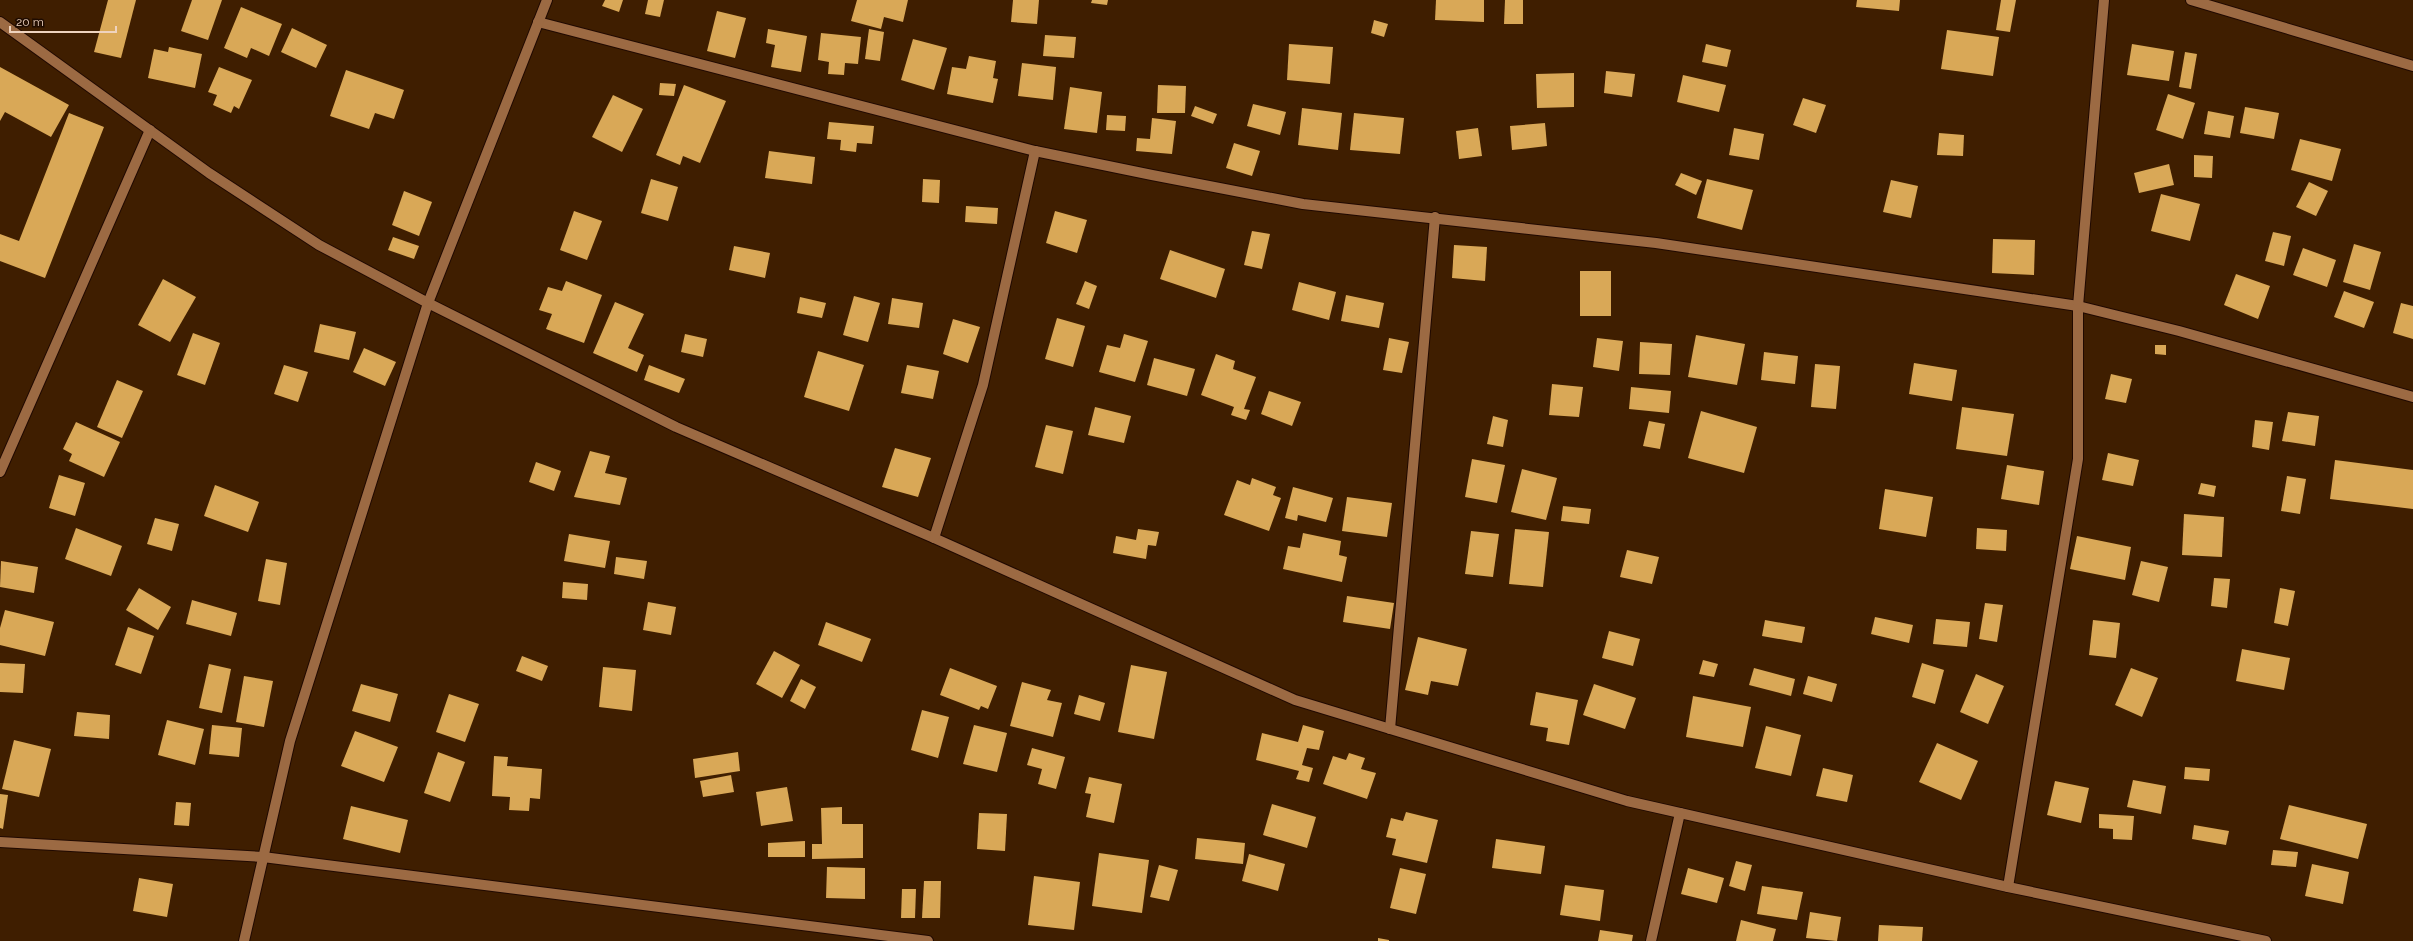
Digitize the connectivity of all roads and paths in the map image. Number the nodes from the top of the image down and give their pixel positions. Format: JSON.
{"nodes":[{"id":1,"x":547,"y":0,"type":"edge"},
{"id":2,"x":2104,"y":0,"type":"edge"},
{"id":3,"x":2191,"y":0,"type":"edge"},
{"id":4,"x":0,"y":22,"type":"edge"},
{"id":5,"x":538,"y":22,"type":"junction"},
{"id":6,"x":2413,"y":66,"type":"edge"},
{"id":7,"x":150,"y":130,"type":"junction"},
{"id":8,"x":1035,"y":151,"type":"junction"},
{"id":9,"x":1434,"y":217,"type":"junction"},
{"id":10,"x":428,"y":303,"type":"junction"},
{"id":11,"x":2078,"y":306,"type":"junction"},
{"id":12,"x":2413,"y":397,"type":"edge"},
{"id":13,"x":0,"y":472,"type":"edge"},
{"id":14,"x":934,"y":538,"type":"junction"},
{"id":15,"x":1390,"y":729,"type":"junction"},
{"id":16,"x":1680,"y":813,"type":"junction"},
{"id":17,"x":0,"y":842,"type":"edge"},
{"id":18,"x":263,"y":857,"type":"junction"},
{"id":19,"x":2008,"y":887,"type":"junction"},
{"id":20,"x":244,"y":941,"type":"edge"},
{"id":21,"x":928,"y":941,"type":"edge"},
{"id":22,"x":1651,"y":941,"type":"edge"},
{"id":23,"x":2266,"y":941,"type":"edge"}],
"edges":[{"from":1,"to":5,"type":"street"},
{"from":2,"to":11,"type":"street"},
{"from":3,"to":6,"type":"street"},
{"from":4,"to":7,"type":"street"},
{"from":5,"to":8,"type":"street"},
{"from":5,"to":10,"type":"street"},
{"from":7,"to":10,"type":"street"},
{"from":7,"to":13,"type":"street"},
{"from":8,"to":9,"type":"street"},
{"from":8,"to":14,"type":"street"},
{"from":9,"to":11,"type":"street"},
{"from":9,"to":15,"type":"street"},
{"from":10,"to":14,"type":"street"},
{"from":10,"to":18,"type":"street"},
{"from":11,"to":12,"type":"street"},
{"from":11,"to":19,"type":"street"},
{"from":14,"to":15,"type":"street"},
{"from":15,"to":16,"type":"street"},
{"from":16,"to":19,"type":"street"},
{"from":16,"to":22,"type":"street"},
{"from":17,"to":18,"type":"street"},
{"from":18,"to":20,"type":"street"},
{"from":18,"to":21,"type":"street"},
{"from":19,"to":23,"type":"street"}]}
